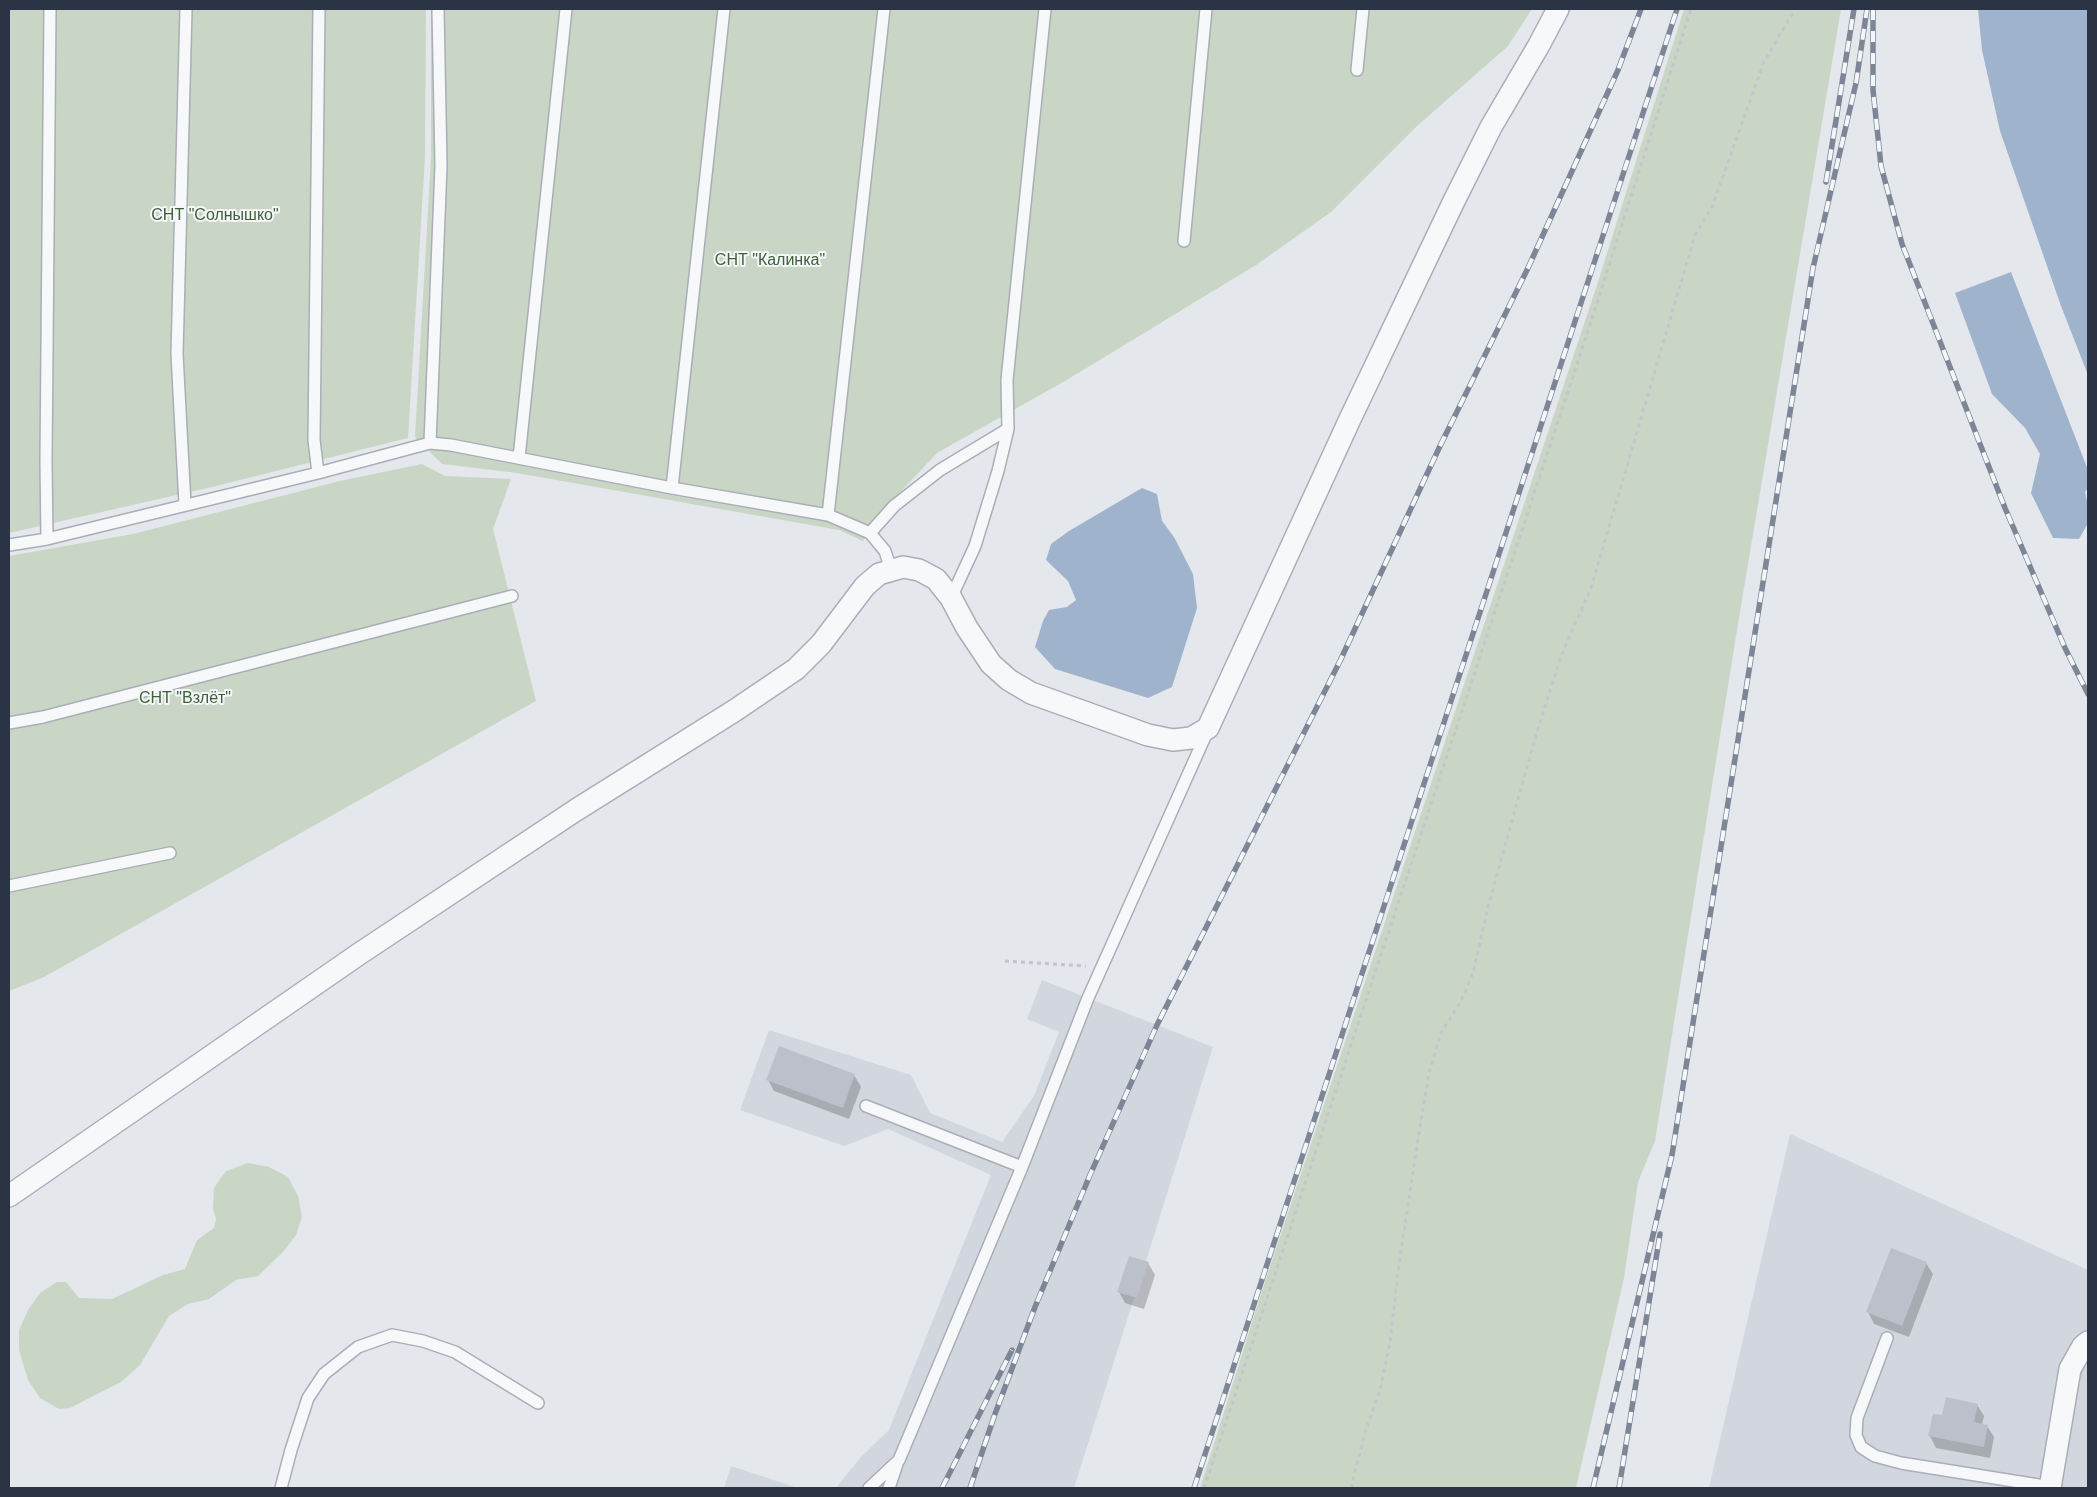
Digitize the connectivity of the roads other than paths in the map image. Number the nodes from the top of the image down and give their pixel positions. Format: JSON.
{"nodes":[{"id":1,"x":50,"y":9,"type":"edge"},
{"id":2,"x":186,"y":9,"type":"edge"},
{"id":3,"x":319,"y":9,"type":"edge"},
{"id":4,"x":438,"y":9,"type":"edge"},
{"id":5,"x":566,"y":9,"type":"edge"},
{"id":6,"x":724,"y":9,"type":"edge"},
{"id":7,"x":884,"y":9,"type":"edge"},
{"id":8,"x":1045,"y":9,"type":"edge"},
{"id":9,"x":1206,"y":9,"type":"edge"},
{"id":10,"x":1363,"y":9,"type":"edge"},
{"id":11,"x":1558,"y":9,"type":"edge"},
{"id":12,"x":1357,"y":70,"type":"dead end"},
{"id":13,"x":1184,"y":241,"type":"dead end"},
{"id":14,"x":1008,"y":429,"type":"junction"},
{"id":15,"x":430,"y":443,"type":"junction"},
{"id":16,"x":519,"y":458,"type":"junction"},
{"id":17,"x":318,"y":473,"type":"junction"},
{"id":18,"x":672,"y":488,"type":"junction"},
{"id":19,"x":185,"y":505,"type":"junction"},
{"id":20,"x":828,"y":515,"type":"junction"},
{"id":21,"x":870,"y":533,"type":"junction"},
{"id":22,"x":47,"y":539,"type":"junction"},
{"id":23,"x":9,"y":545,"type":"edge"},
{"id":24,"x":891,"y":570,"type":"junction"},
{"id":25,"x":512,"y":596,"type":"dead end"},
{"id":26,"x":951,"y":598,"type":"junction"},
{"id":27,"x":9,"y":723,"type":"edge"},
{"id":28,"x":1208,"y":728,"type":"junction"},
{"id":29,"x":170,"y":853,"type":"dead end"},
{"id":30,"x":9,"y":886,"type":"edge"},
{"id":31,"x":866,"y":1106,"type":"dead end"},
{"id":32,"x":1022,"y":1167,"type":"junction"},
{"id":33,"x":9,"y":1196,"type":"edge"},
{"id":34,"x":1887,"y":1338,"type":"dead end"},
{"id":35,"x":2088,"y":1342,"type":"edge"},
{"id":36,"x":538,"y":1403,"type":"dead end"},
{"id":37,"x":899,"y":1460,"type":"junction"},
{"id":38,"x":281,"y":1488,"type":"edge"},
{"id":39,"x":869,"y":1488,"type":"edge"},
{"id":40,"x":888,"y":1488,"type":"edge"},
{"id":41,"x":2050,"y":1488,"type":"edge"}],
"edges":[{"from":1,"to":22,"type":"lane"},
{"from":2,"to":19,"type":"lane"},
{"from":3,"to":17,"type":"lane"},
{"from":4,"to":15,"type":"lane"},
{"from":5,"to":16,"type":"lane"},
{"from":6,"to":18,"type":"lane"},
{"from":7,"to":20,"type":"lane"},
{"from":8,"to":14,"type":"lane"},
{"from":9,"to":13,"type":"lane"},
{"from":10,"to":12,"type":"lane"},
{"from":11,"to":28,"type":"street"},
{"from":14,"to":21,"type":"lane"},
{"from":14,"to":26,"type":"lane"},
{"from":15,"to":16,"type":"lane"},
{"from":15,"to":17,"type":"lane"},
{"from":16,"to":18,"type":"lane"},
{"from":17,"to":19,"type":"lane"},
{"from":18,"to":20,"type":"lane"},
{"from":19,"to":22,"type":"lane"},
{"from":20,"to":21,"type":"lane"},
{"from":21,"to":24,"type":"lane"},
{"from":22,"to":23,"type":"lane"},
{"from":24,"to":26,"type":"street"},
{"from":24,"to":33,"type":"street"},
{"from":25,"to":27,"type":"lane"},
{"from":26,"to":28,"type":"street"},
{"from":28,"to":32,"type":"lane"},
{"from":29,"to":30,"type":"lane"},
{"from":31,"to":32,"type":"lane"},
{"from":32,"to":37,"type":"lane"},
{"from":34,"to":41,"type":"lane"},
{"from":35,"to":41,"type":"street"},
{"from":36,"to":38,"type":"lane"},
{"from":37,"to":39,"type":"lane"},
{"from":37,"to":40,"type":"lane"}]}
